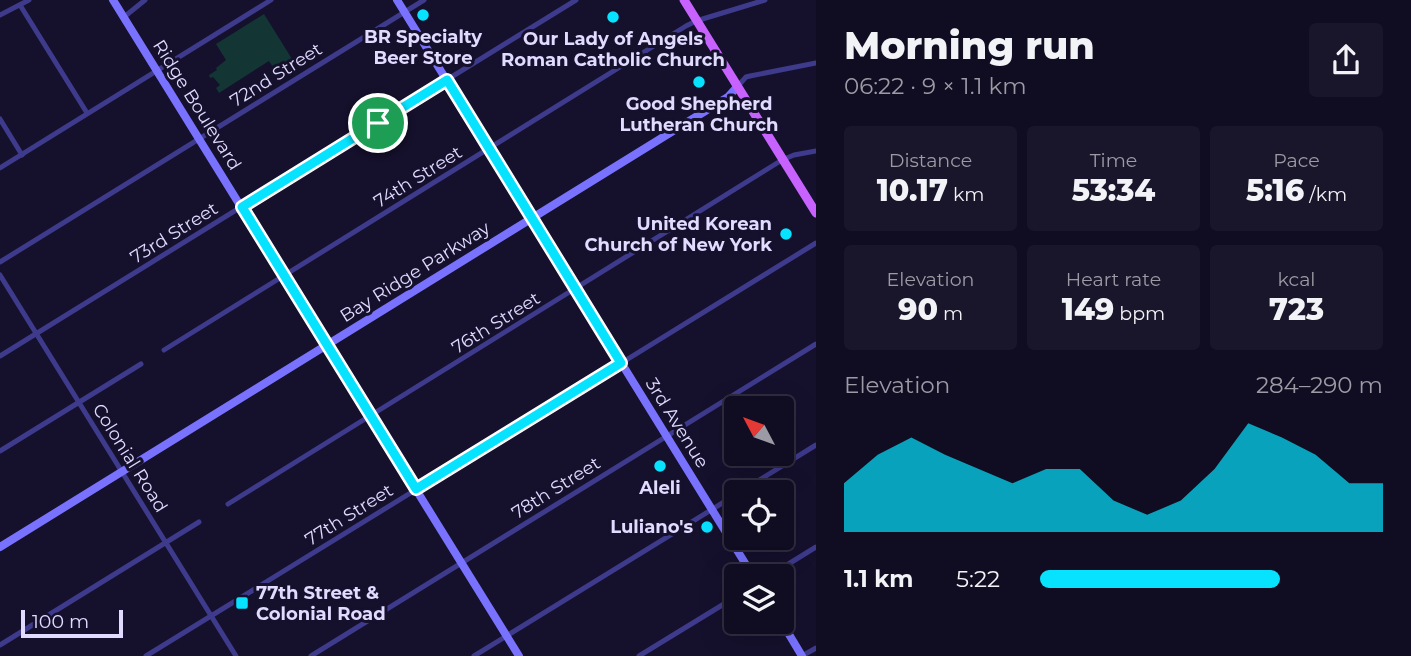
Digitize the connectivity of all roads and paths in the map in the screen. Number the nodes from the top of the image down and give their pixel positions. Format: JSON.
{"nodes":[{"id":1,"x":29,"y":0,"type":"edge"},
{"id":2,"x":113,"y":0,"type":"edge"},
{"id":3,"x":145,"y":0,"type":"edge"},
{"id":4,"x":271,"y":0,"type":"edge"},
{"id":5,"x":397,"y":0,"type":"edge"},
{"id":6,"x":424,"y":0,"type":"edge"},
{"id":7,"x":576,"y":0,"type":"edge"},
{"id":8,"x":684,"y":0,"type":"edge"},
{"id":9,"x":765,"y":0,"type":"edge"},
{"id":10,"x":20,"y":5,"type":"junction"},
{"id":11,"x":405,"y":12,"type":"junction"},
{"id":12,"x":0,"y":15,"type":"edge"},
{"id":13,"x":124,"y":17,"type":"junction"},
{"id":14,"x":696,"y":21,"type":"junction"},
{"id":15,"x":816,"y":63,"type":"edge"},
{"id":16,"x":157,"y":70,"type":"junction"},
{"id":17,"x":447,"y":80,"type":"junction"},
{"id":18,"x":737,"y":87,"type":"junction"},
{"id":19,"x":87,"y":113,"type":"junction"},
{"id":20,"x":0,"y":119,"type":"edge"},
{"id":21,"x":200,"y":139,"type":"junction"},
{"id":22,"x":489,"y":149,"type":"junction"},
{"id":23,"x":816,"y":151,"type":"edge"},
{"id":24,"x":22,"y":155,"type":"junction"},
{"id":25,"x":782,"y":160,"type":"junction"},
{"id":26,"x":0,"y":168,"type":"edge"},
{"id":27,"x":242,"y":207,"type":"junction"},
{"id":28,"x":816,"y":213,"type":"edge"},
{"id":29,"x":532,"y":218,"type":"junction"},
{"id":30,"x":816,"y":243,"type":"edge"},
{"id":31,"x":0,"y":262,"type":"edge"},
{"id":32,"x":0,"y":275,"type":"edge"},
{"id":33,"x":284,"y":276,"type":"junction"},
{"id":34,"x":576,"y":289,"type":"junction"},
{"id":35,"x":37,"y":334,"type":"junction"},
{"id":36,"x":816,"y":344,"type":"edge"},
{"id":37,"x":327,"y":345,"type":"junction"},
{"id":38,"x":164,"y":350,"type":"dead end"},
{"id":39,"x":0,"y":356,"type":"edge"},
{"id":40,"x":621,"y":363,"type":"junction"},
{"id":41,"x":141,"y":364,"type":"dead end"},
{"id":42,"x":79,"y":402,"type":"junction"},
{"id":43,"x":371,"y":416,"type":"junction"},
{"id":44,"x":666,"y":436,"type":"junction"},
{"id":45,"x":816,"y":445,"type":"edge"},
{"id":46,"x":0,"y":451,"type":"edge"},
{"id":47,"x":122,"y":472,"type":"junction"},
{"id":48,"x":759,"y":480,"type":"edge"},
{"id":49,"x":416,"y":489,"type":"junction"},
{"id":50,"x":724,"y":502,"type":"edge"},
{"id":51,"x":229,"y":504,"type":"dead end"},
{"id":52,"x":712,"y":509,"type":"junction"},
{"id":53,"x":199,"y":522,"type":"dead end"},
{"id":54,"x":165,"y":543,"type":"junction"},
{"id":55,"x":0,"y":547,"type":"edge"},
{"id":56,"x":816,"y":547,"type":"edge"},
{"id":57,"x":461,"y":563,"type":"junction"},
{"id":58,"x":746,"y":564,"type":"edge"},
{"id":59,"x":788,"y":564,"type":"edge"},
{"id":60,"x":724,"y":604,"type":"edge"},
{"id":61,"x":211,"y":616,"type":"junction"},
{"id":62,"x":789,"y":634,"type":"edge"},
{"id":63,"x":507,"y":636,"type":"junction"},
{"id":64,"x":0,"y":645,"type":"edge"},
{"id":65,"x":816,"y":648,"type":"edge"},
{"id":66,"x":146,"y":656,"type":"edge"},
{"id":67,"x":236,"y":656,"type":"edge"},
{"id":68,"x":311,"y":656,"type":"edge"},
{"id":69,"x":474,"y":656,"type":"edge"},
{"id":70,"x":519,"y":656,"type":"edge"},
{"id":71,"x":639,"y":656,"type":"edge"},
{"id":72,"x":802,"y":656,"type":"edge"}],
"edges":[{"from":1,"to":10,"type":"street"},
{"from":2,"to":13,"type":"street","name":"Ridge Boulevard"},
{"from":3,"to":13,"type":"street"},
{"from":4,"to":16,"type":"street"},
{"from":5,"to":11,"type":"street","name":"3rd Avenue"},
{"from":6,"to":11,"type":"street","name":"72nd Street"},
{"from":7,"to":17,"type":"street","name":"73rd Street"},
{"from":8,"to":14,"type":"main road"},
{"from":9,"to":14,"type":"street","name":"74th Street"},
{"from":10,"to":12,"type":"street"},
{"from":10,"to":19,"type":"street"},
{"from":11,"to":17,"type":"street","name":"3rd Avenue"},
{"from":11,"to":21,"type":"street","name":"72nd Street"},
{"from":13,"to":16,"type":"street","name":"Ridge Boulevard"},
{"from":14,"to":18,"type":"main road"},
{"from":14,"to":22,"type":"street","name":"74th Street"},
{"from":15,"to":18,"type":"street","name":"Bay Ridge Parkway"},
{"from":16,"to":19,"type":"street"},
{"from":16,"to":21,"type":"street","name":"Ridge Boulevard"},
{"from":17,"to":22,"type":"street","name":"3rd Avenue"},
{"from":17,"to":27,"type":"street","name":"73rd Street"},
{"from":18,"to":25,"type":"main road"},
{"from":18,"to":29,"type":"street","name":"Bay Ridge Parkway"},
{"from":19,"to":24,"type":"street"},
{"from":20,"to":24,"type":"street"},
{"from":21,"to":27,"type":"street","name":"Ridge Boulevard"},
{"from":21,"to":31,"type":"street","name":"72nd Street"},
{"from":22,"to":29,"type":"street","name":"3rd Avenue"},
{"from":22,"to":33,"type":"street","name":"74th Street"},
{"from":23,"to":25,"type":"street","name":"76th Street"},
{"from":24,"to":26,"type":"street"},
{"from":25,"to":28,"type":"main road"},
{"from":25,"to":34,"type":"street","name":"76th Street"},
{"from":27,"to":33,"type":"street","name":"Ridge Boulevard"},
{"from":27,"to":35,"type":"street","name":"73rd Street"},
{"from":29,"to":34,"type":"street","name":"3rd Avenue"},
{"from":29,"to":37,"type":"street","name":"Bay Ridge Parkway"},
{"from":30,"to":40,"type":"street","name":"77th Street"},
{"from":32,"to":35,"type":"street","name":"Colonial Road"},
{"from":33,"to":37,"type":"street","name":"Ridge Boulevard"},
{"from":33,"to":38,"type":"street","name":"74th Street"},
{"from":34,"to":40,"type":"street","name":"3rd Avenue"},
{"from":34,"to":43,"type":"street","name":"76th Street"},
{"from":35,"to":39,"type":"street","name":"73rd Street"},
{"from":35,"to":42,"type":"street","name":"Colonial Road"},
{"from":36,"to":44,"type":"street","name":"78th Street"},
{"from":37,"to":43,"type":"street","name":"Ridge Boulevard"},
{"from":37,"to":47,"type":"street","name":"Bay Ridge Parkway"},
{"from":40,"to":44,"type":"street","name":"3rd Avenue"},
{"from":40,"to":49,"type":"street","name":"77th Street"},
{"from":41,"to":42,"type":"street"},
{"from":42,"to":46,"type":"street"},
{"from":42,"to":47,"type":"street","name":"Colonial Road"},
{"from":43,"to":49,"type":"street","name":"Ridge Boulevard"},
{"from":43,"to":51,"type":"street","name":"76th Street"},
{"from":44,"to":52,"type":"street","name":"3rd Avenue"},
{"from":44,"to":57,"type":"street","name":"78th Street"},
{"from":45,"to":48,"type":"street"},
{"from":47,"to":54,"type":"street","name":"Colonial Road"},
{"from":47,"to":55,"type":"street","name":"Bay Ridge Parkway"},
{"from":49,"to":57,"type":"street","name":"Ridge Boulevard"},
{"from":49,"to":61,"type":"street","name":"77th Street"},
{"from":50,"to":52,"type":"street"},
{"from":52,"to":58,"type":"street","name":"3rd Avenue"},
{"from":52,"to":63,"type":"street"},
{"from":53,"to":54,"type":"street"},
{"from":54,"to":61,"type":"street","name":"Colonial Road"},
{"from":54,"to":64,"type":"street"},
{"from":56,"to":59,"type":"street"},
{"from":57,"to":63,"type":"street","name":"Ridge Boulevard"},
{"from":57,"to":68,"type":"street","name":"78th Street"},
{"from":60,"to":71,"type":"street"},
{"from":61,"to":66,"type":"street","name":"77th Street"},
{"from":61,"to":67,"type":"street","name":"Colonial Road"},
{"from":62,"to":72,"type":"street"},
{"from":63,"to":69,"type":"street"},
{"from":63,"to":70,"type":"street","name":"Ridge Boulevard"},
{"from":65,"to":72,"type":"street"}]}
